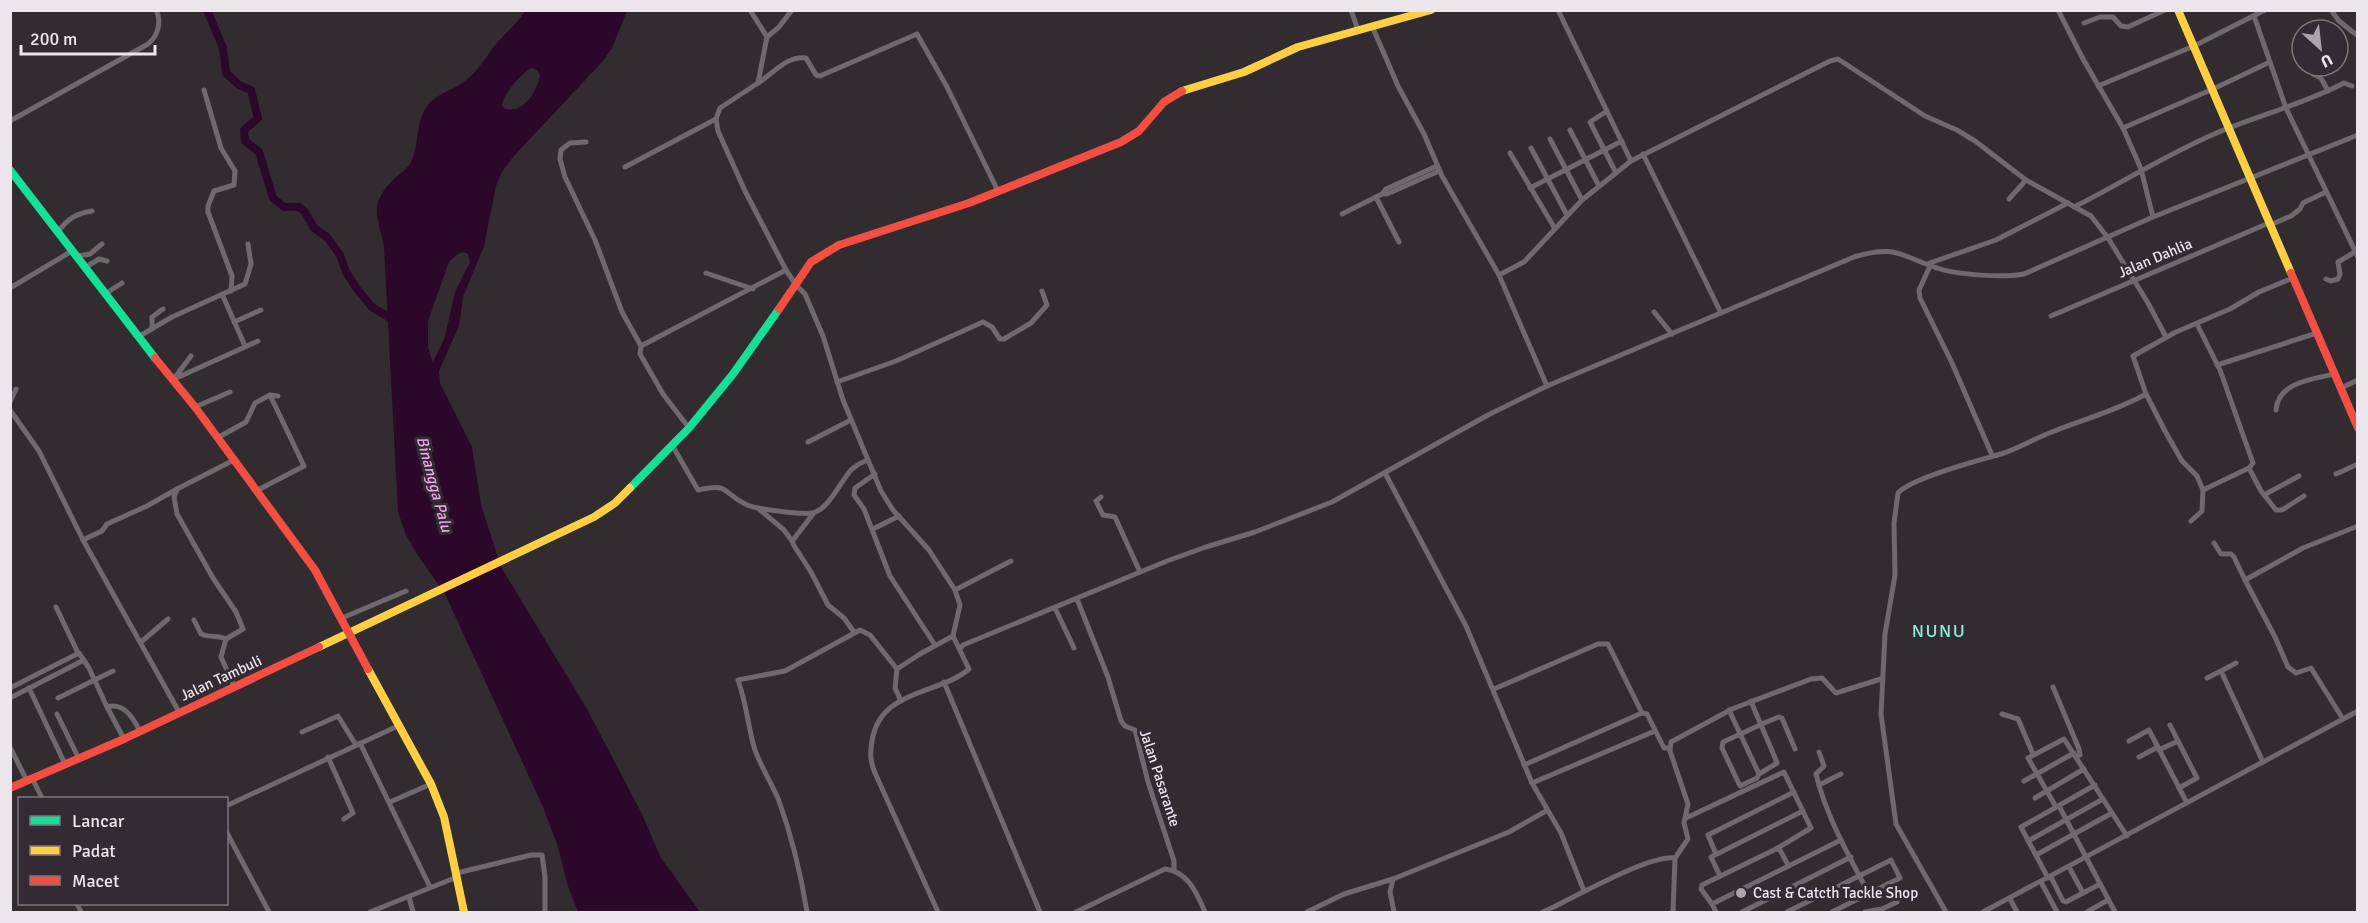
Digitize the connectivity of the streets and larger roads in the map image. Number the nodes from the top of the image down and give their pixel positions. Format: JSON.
{"nodes":[{"id":1,"x":156,"y":10,"type":"edge"},
{"id":2,"x":750,"y":10,"type":"edge"},
{"id":3,"x":792,"y":10,"type":"edge"},
{"id":4,"x":1351,"y":10,"type":"edge"},
{"id":5,"x":1431,"y":10,"type":"edge"},
{"id":6,"x":1558,"y":10,"type":"edge"},
{"id":7,"x":2058,"y":10,"type":"edge"},
{"id":8,"x":2165,"y":10,"type":"edge"},
{"id":9,"x":2178,"y":10,"type":"edge"},
{"id":10,"x":2265,"y":10,"type":"edge"},
{"id":11,"x":2331,"y":10,"type":"edge"},
{"id":12,"x":2254,"y":16,"type":"junction"},
{"id":13,"x":2084,"y":23,"type":"dead end"},
{"id":14,"x":1372,"y":26,"type":"junction"},
{"id":15,"x":1358,"y":30,"type":"junction"},
{"id":16,"x":2358,"y":36,"type":"edge"},
{"id":17,"x":767,"y":37,"type":"junction"},
{"id":18,"x":2194,"y":46,"type":"junction"},
{"id":19,"x":2270,"y":62,"type":"junction"},
{"id":20,"x":2321,"y":78,"type":"edge"},
{"id":21,"x":758,"y":83,"type":"junction"},
{"id":22,"x":2098,"y":86,"type":"junction"},
{"id":23,"x":2352,"y":86,"type":"dead end"},
{"id":24,"x":204,"y":90,"type":"dead end"},
{"id":25,"x":2213,"y":90,"type":"junction"},
{"id":26,"x":2328,"y":91,"type":"junction"},
{"id":27,"x":2286,"y":108,"type":"junction"},
{"id":28,"x":1607,"y":111,"type":"junction"},
{"id":29,"x":716,"y":119,"type":"junction"},
{"id":30,"x":10,"y":121,"type":"edge"},
{"id":31,"x":2123,"y":128,"type":"junction"},
{"id":32,"x":2229,"y":128,"type":"junction"},
{"id":33,"x":1570,"y":130,"type":"dead end"},
{"id":34,"x":2358,"y":135,"type":"edge"},
{"id":35,"x":1550,"y":139,"type":"dead end"},
{"id":36,"x":1622,"y":141,"type":"junction"},
{"id":37,"x":586,"y":142,"type":"dead end"},
{"id":38,"x":1531,"y":148,"type":"dead end"},
{"id":39,"x":1604,"y":150,"type":"junction"},
{"id":40,"x":1510,"y":153,"type":"dead end"},
{"id":41,"x":1643,"y":154,"type":"junction"},
{"id":42,"x":2307,"y":155,"type":"junction"},
{"id":43,"x":1586,"y":160,"type":"junction"},
{"id":44,"x":1632,"y":161,"type":"junction"},
{"id":45,"x":625,"y":167,"type":"dead end"},
{"id":46,"x":1438,"y":168,"type":"junction"},
{"id":47,"x":1566,"y":169,"type":"junction"},
{"id":48,"x":2141,"y":169,"type":"junction"},
{"id":49,"x":10,"y":170,"type":"edge"},
{"id":50,"x":1616,"y":173,"type":"junction"},
{"id":51,"x":2250,"y":177,"type":"junction"},
{"id":52,"x":1548,"y":179,"type":"junction"},
{"id":53,"x":2026,"y":180,"type":"junction"},
{"id":54,"x":1599,"y":186,"type":"junction"},
{"id":55,"x":1530,"y":188,"type":"junction"},
{"id":56,"x":998,"y":191,"type":"junction"},
{"id":57,"x":2326,"y":192,"type":"junction"},
{"id":58,"x":1379,"y":196,"type":"junction"},
{"id":59,"x":2009,"y":199,"type":"dead end"},
{"id":60,"x":1582,"y":200,"type":"junction"},
{"id":61,"x":2068,"y":203,"type":"junction"},
{"id":62,"x":2074,"y":207,"type":"junction"},
{"id":63,"x":92,"y":211,"type":"dead end"},
{"id":64,"x":1342,"y":214,"type":"dead end"},
{"id":65,"x":1567,"y":214,"type":"junction"},
{"id":66,"x":2153,"y":217,"type":"junction"},
{"id":67,"x":2270,"y":224,"type":"junction"},
{"id":68,"x":1554,"y":227,"type":"junction"},
{"id":69,"x":58,"y":232,"type":"junction"},
{"id":70,"x":2108,"y":238,"type":"junction"},
{"id":71,"x":1399,"y":242,"type":"dead end"},
{"id":72,"x":102,"y":244,"type":"dead end"},
{"id":73,"x":248,"y":244,"type":"dead end"},
{"id":74,"x":75,"y":253,"type":"junction"},
{"id":75,"x":2356,"y":254,"type":"edge"},
{"id":76,"x":107,"y":261,"type":"dead end"},
{"id":77,"x":1929,"y":265,"type":"junction"},
{"id":78,"x":86,"y":267,"type":"junction"},
{"id":79,"x":786,"y":270,"type":"junction"},
{"id":80,"x":706,"y":273,"type":"dead end"},
{"id":81,"x":1499,"y":275,"type":"junction"},
{"id":82,"x":2293,"y":278,"type":"junction"},
{"id":83,"x":2326,"y":279,"type":"dead end"},
{"id":84,"x":2135,"y":280,"type":"junction"},
{"id":85,"x":122,"y":283,"type":"dead end"},
{"id":86,"x":796,"y":285,"type":"junction"},
{"id":87,"x":10,"y":288,"type":"edge"},
{"id":88,"x":753,"y":289,"type":"junction"},
{"id":89,"x":231,"y":291,"type":"junction"},
{"id":90,"x":1042,"y":291,"type":"dead end"},
{"id":91,"x":105,"y":294,"type":"junction"},
{"id":92,"x":222,"y":294,"type":"junction"},
{"id":93,"x":164,"y":309,"type":"dead end"},
{"id":94,"x":261,"y":310,"type":"dead end"},
{"id":95,"x":1654,"y":312,"type":"dead end"},
{"id":96,"x":1721,"y":313,"type":"junction"},
{"id":97,"x":2051,"y":316,"type":"dead end"},
{"id":98,"x":234,"y":322,"type":"junction"},
{"id":99,"x":2197,"y":324,"type":"junction"},
{"id":100,"x":152,"y":329,"type":"junction"},
{"id":101,"x":2317,"y":333,"type":"junction"},
{"id":102,"x":1672,"y":334,"type":"junction"},
{"id":103,"x":138,"y":337,"type":"junction"},
{"id":104,"x":2166,"y":337,"type":"junction"},
{"id":105,"x":258,"y":341,"type":"dead end"},
{"id":106,"x":641,"y":345,"type":"junction"},
{"id":107,"x":245,"y":346,"type":"junction"},
{"id":108,"x":190,"y":356,"type":"dead end"},
{"id":109,"x":2217,"y":365,"type":"junction"},
{"id":110,"x":2335,"y":374,"type":"junction"},
{"id":111,"x":174,"y":379,"type":"junction"},
{"id":112,"x":2358,"y":380,"type":"edge"},
{"id":113,"x":837,"y":382,"type":"junction"},
{"id":114,"x":1547,"y":386,"type":"junction"},
{"id":115,"x":2341,"y":388,"type":"junction"},
{"id":116,"x":16,"y":389,"type":"dead end"},
{"id":117,"x":230,"y":392,"type":"dead end"},
{"id":118,"x":2146,"y":394,"type":"junction"},
{"id":119,"x":270,"y":395,"type":"junction"},
{"id":120,"x":278,"y":396,"type":"dead end"},
{"id":121,"x":10,"y":402,"type":"edge"},
{"id":122,"x":195,"y":407,"type":"junction"},
{"id":123,"x":10,"y":410,"type":"edge"},
{"id":124,"x":2276,"y":410,"type":"dead end"},
{"id":125,"x":851,"y":420,"type":"junction"},
{"id":126,"x":689,"y":428,"type":"junction"},
{"id":127,"x":2358,"y":429,"type":"edge"},
{"id":128,"x":217,"y":438,"type":"junction"},
{"id":129,"x":808,"y":442,"type":"dead end"},
{"id":130,"x":672,"y":446,"type":"junction"},
{"id":131,"x":1992,"y":455,"type":"junction"},
{"id":132,"x":234,"y":460,"type":"junction"},
{"id":133,"x":868,"y":460,"type":"junction"},
{"id":134,"x":2358,"y":464,"type":"edge"},
{"id":135,"x":2249,"y":468,"type":"junction"},
{"id":136,"x":1385,"y":473,"type":"junction"},
{"id":137,"x":874,"y":474,"type":"junction"},
{"id":138,"x":2336,"y":474,"type":"dead end"},
{"id":139,"x":2299,"y":476,"type":"dead end"},
{"id":140,"x":177,"y":489,"type":"junction"},
{"id":141,"x":2203,"y":490,"type":"junction"},
{"id":142,"x":256,"y":491,"type":"junction"},
{"id":143,"x":2264,"y":495,"type":"junction"},
{"id":144,"x":2304,"y":496,"type":"dead end"},
{"id":145,"x":1101,"y":497,"type":"dead end"},
{"id":146,"x":759,"y":508,"type":"junction"},
{"id":147,"x":814,"y":513,"type":"junction"},
{"id":148,"x":899,"y":516,"type":"junction"},
{"id":149,"x":2191,"y":521,"type":"dead end"},
{"id":150,"x":2358,"y":526,"type":"edge"},
{"id":151,"x":873,"y":529,"type":"junction"},
{"id":152,"x":83,"y":540,"type":"junction"},
{"id":153,"x":792,"y":541,"type":"junction"},
{"id":154,"x":2214,"y":543,"type":"dead end"},
{"id":155,"x":1011,"y":561,"type":"dead end"},
{"id":156,"x":1140,"y":572,"type":"junction"},
{"id":157,"x":2245,"y":580,"type":"junction"},
{"id":158,"x":955,"y":590,"type":"junction"},
{"id":159,"x":406,"y":591,"type":"dead end"},
{"id":160,"x":1077,"y":599,"type":"junction"},
{"id":161,"x":56,"y":608,"type":"dead end"},
{"id":162,"x":1055,"y":608,"type":"junction"},
{"id":163,"x":342,"y":618,"type":"junction"},
{"id":164,"x":168,"y":619,"type":"dead end"},
{"id":165,"x":194,"y":620,"type":"dead end"},
{"id":166,"x":350,"y":632,"type":"junction"},
{"id":167,"x":855,"y":632,"type":"junction"},
{"id":168,"x":954,"y":636,"type":"junction"},
{"id":169,"x":226,"y":639,"type":"junction"},
{"id":170,"x":141,"y":642,"type":"junction"},
{"id":171,"x":934,"y":645,"type":"junction"},
{"id":172,"x":1074,"y":648,"type":"dead end"},
{"id":173,"x":960,"y":649,"type":"junction"},
{"id":174,"x":78,"y":653,"type":"junction"},
{"id":175,"x":84,"y":660,"type":"junction"},
{"id":176,"x":2236,"y":663,"type":"dead end"},
{"id":177,"x":897,"y":669,"type":"junction"},
{"id":178,"x":113,"y":671,"type":"dead end"},
{"id":179,"x":2221,"y":671,"type":"junction"},
{"id":180,"x":2207,"y":678,"type":"dead end"},
{"id":181,"x":1881,"y":679,"type":"junction"},
{"id":182,"x":95,"y":680,"type":"junction"},
{"id":183,"x":944,"y":682,"type":"junction"},
{"id":184,"x":234,"y":686,"type":"junction"},
{"id":185,"x":2053,"y":687,"type":"dead end"},
{"id":186,"x":10,"y":688,"type":"edge"},
{"id":187,"x":30,"y":688,"type":"junction"},
{"id":188,"x":1494,"y":689,"type":"junction"},
{"id":189,"x":10,"y":698,"type":"edge"},
{"id":190,"x":58,"y":698,"type":"dead end"},
{"id":191,"x":901,"y":701,"type":"junction"},
{"id":192,"x":1751,"y":701,"type":"junction"},
{"id":193,"x":107,"y":707,"type":"junction"},
{"id":194,"x":1729,"y":710,"type":"junction"},
{"id":195,"x":2358,"y":711,"type":"edge"},
{"id":196,"x":179,"y":712,"type":"junction"},
{"id":197,"x":1642,"y":712,"type":"junction"},
{"id":198,"x":57,"y":714,"type":"dead end"},
{"id":199,"x":2002,"y":714,"type":"dead end"},
{"id":200,"x":2343,"y":719,"type":"junction"},
{"id":201,"x":400,"y":725,"type":"junction"},
{"id":202,"x":1761,"y":725,"type":"junction"},
{"id":203,"x":2170,"y":725,"type":"dead end"},
{"id":204,"x":140,"y":731,"type":"junction"},
{"id":205,"x":1655,"y":731,"type":"junction"},
{"id":206,"x":302,"y":732,"type":"dead end"},
{"id":207,"x":1740,"y":735,"type":"junction"},
{"id":208,"x":124,"y":739,"type":"junction"},
{"id":209,"x":2129,"y":741,"type":"dead end"},
{"id":210,"x":2178,"y":741,"type":"junction"},
{"id":211,"x":358,"y":744,"type":"junction"},
{"id":212,"x":10,"y":747,"type":"edge"},
{"id":213,"x":1669,"y":748,"type":"junction"},
{"id":214,"x":1795,"y":749,"type":"dead end"},
{"id":215,"x":2159,"y":749,"type":"junction"},
{"id":216,"x":1819,"y":752,"type":"dead end"},
{"id":217,"x":2033,"y":754,"type":"junction"},
{"id":218,"x":2076,"y":755,"type":"junction"},
{"id":219,"x":328,"y":757,"type":"junction"},
{"id":220,"x":2139,"y":757,"type":"dead end"},
{"id":221,"x":79,"y":759,"type":"junction"},
{"id":222,"x":2263,"y":762,"type":"junction"},
{"id":223,"x":65,"y":764,"type":"junction"},
{"id":224,"x":1524,"y":765,"type":"junction"},
{"id":225,"x":2084,"y":769,"type":"junction"},
{"id":226,"x":1759,"y":774,"type":"junction"},
{"id":227,"x":1841,"y":774,"type":"dead end"},
{"id":228,"x":2036,"y":775,"type":"junction"},
{"id":229,"x":29,"y":779,"type":"junction"},
{"id":230,"x":2024,"y":781,"type":"dead end"},
{"id":231,"x":1532,"y":783,"type":"junction"},
{"id":232,"x":431,"y":784,"type":"junction"},
{"id":233,"x":1819,"y":785,"type":"junction"},
{"id":234,"x":2095,"y":785,"type":"junction"},
{"id":235,"x":10,"y":788,"type":"edge"},
{"id":236,"x":2179,"y":788,"type":"junction"},
{"id":237,"x":2047,"y":791,"type":"junction"},
{"id":238,"x":1794,"y":792,"type":"junction"},
{"id":239,"x":41,"y":797,"type":"edge"},
{"id":240,"x":2035,"y":798,"type":"dead end"},
{"id":241,"x":2103,"y":799,"type":"junction"},
{"id":242,"x":390,"y":802,"type":"junction"},
{"id":243,"x":2187,"y":803,"type":"junction"},
{"id":244,"x":228,"y":805,"type":"edge"},
{"id":245,"x":2057,"y":806,"type":"junction"},
{"id":246,"x":1546,"y":811,"type":"junction"},
{"id":247,"x":1803,"y":811,"type":"junction"},
{"id":248,"x":2112,"y":813,"type":"junction"},
{"id":249,"x":344,"y":819,"type":"dead end"},
{"id":250,"x":1685,"y":819,"type":"junction"},
{"id":251,"x":2067,"y":820,"type":"junction"},
{"id":252,"x":2074,"y":834,"type":"junction"},
{"id":253,"x":2127,"y":836,"type":"junction"},
{"id":254,"x":1841,"y":840,"type":"junction"},
{"id":255,"x":229,"y":841,"type":"edge"},
{"id":256,"x":2028,"y":841,"type":"junction"},
{"id":257,"x":1776,"y":849,"type":"junction"},
{"id":258,"x":1716,"y":854,"type":"junction"},
{"id":259,"x":2036,"y":855,"type":"junction"},
{"id":260,"x":1851,"y":857,"type":"junction"},
{"id":261,"x":1675,"y":858,"type":"junction"},
{"id":262,"x":2087,"y":858,"type":"junction"},
{"id":263,"x":1788,"y":865,"type":"junction"},
{"id":264,"x":2069,"y":867,"type":"junction"},
{"id":265,"x":1174,"y":870,"type":"junction"},
{"id":266,"x":457,"y":875,"type":"junction"},
{"id":267,"x":1860,"y":875,"type":"junction"},
{"id":268,"x":1720,"y":876,"type":"junction"},
{"id":269,"x":2049,"y":878,"type":"junction"},
{"id":270,"x":1393,"y":879,"type":"junction"},
{"id":271,"x":2041,"y":882,"type":"junction"},
{"id":272,"x":1887,"y":884,"type":"junction"},
{"id":273,"x":2100,"y":884,"type":"junction"},
{"id":274,"x":430,"y":887,"type":"junction"},
{"id":275,"x":1584,"y":891,"type":"junction"},
{"id":276,"x":2083,"y":892,"type":"junction"},
{"id":277,"x":1869,"y":894,"type":"junction"},
{"id":278,"x":409,"y":897,"type":"junction"},
{"id":279,"x":2010,"y":899,"type":"junction"},
{"id":280,"x":2108,"y":900,"type":"junction"},
{"id":281,"x":1712,"y":904,"type":"junction"},
{"id":282,"x":1994,"y":910,"type":"edge"},
{"id":283,"x":1883,"y":911,"type":"edge"},
{"id":284,"x":269,"y":912,"type":"edge"},
{"id":285,"x":370,"y":912,"type":"edge"},
{"id":286,"x":413,"y":912,"type":"edge"},
{"id":287,"x":464,"y":912,"type":"edge"},
{"id":288,"x":545,"y":912,"type":"edge"},
{"id":289,"x":807,"y":912,"type":"edge"},
{"id":290,"x":939,"y":912,"type":"edge"},
{"id":291,"x":1040,"y":912,"type":"edge"},
{"id":292,"x":1076,"y":912,"type":"edge"},
{"id":293,"x":1205,"y":912,"type":"edge"},
{"id":294,"x":1307,"y":912,"type":"edge"},
{"id":295,"x":1394,"y":912,"type":"edge"},
{"id":296,"x":1543,"y":912,"type":"edge"},
{"id":297,"x":1673,"y":912,"type":"edge"},
{"id":298,"x":1716,"y":912,"type":"edge"},
{"id":299,"x":1742,"y":912,"type":"edge"},
{"id":300,"x":1787,"y":912,"type":"edge"},
{"id":301,"x":1832,"y":912,"type":"edge"},
{"id":302,"x":1865,"y":912,"type":"edge"},
{"id":303,"x":1946,"y":912,"type":"edge"},
{"id":304,"x":1983,"y":912,"type":"edge"},
{"id":305,"x":2017,"y":912,"type":"edge"},
{"id":306,"x":2056,"y":912,"type":"edge"},
{"id":307,"x":2087,"y":912,"type":"edge"},
{"id":308,"x":2115,"y":912,"type":"edge"}],
"edges":[{"from":1,"to":30,"type":"street"},
{"from":2,"to":17,"type":"street"},
{"from":3,"to":17,"type":"street"},
{"from":4,"to":15,"type":"street"},
{"from":5,"to":14,"type":"street","name":"Jalan Tambuli"},
{"from":6,"to":28,"type":"street"},
{"from":7,"to":22,"type":"street"},
{"from":8,"to":13,"type":"street"},
{"from":9,"to":18,"type":"street"},
{"from":10,"to":12,"type":"street"},
{"from":11,"to":16,"type":"street"},
{"from":12,"to":18,"type":"street"},
{"from":12,"to":19,"type":"street"},
{"from":14,"to":15,"type":"street","name":"Jalan Tambuli"},
{"from":14,"to":46,"type":"street"},
{"from":15,"to":56,"type":"street","name":"Jalan Tambuli"},
{"from":17,"to":21,"type":"street"},
{"from":18,"to":22,"type":"street"},
{"from":18,"to":25,"type":"street"},
{"from":19,"to":25,"type":"street"},
{"from":19,"to":27,"type":"street"},
{"from":20,"to":26,"type":"street"},
{"from":21,"to":29,"type":"street"},
{"from":21,"to":56,"type":"street"},
{"from":22,"to":31,"type":"street"},
{"from":23,"to":26,"type":"street"},
{"from":24,"to":89,"type":"street"},
{"from":25,"to":31,"type":"street"},
{"from":25,"to":32,"type":"street"},
{"from":26,"to":27,"type":"street"},
{"from":27,"to":32,"type":"street"},
{"from":27,"to":42,"type":"street"},
{"from":28,"to":36,"type":"street"},
{"from":28,"to":39,"type":"street"},
{"from":29,"to":45,"type":"street"},
{"from":29,"to":79,"type":"street"},
{"from":31,"to":48,"type":"street"},
{"from":32,"to":48,"type":"street"},
{"from":32,"to":51,"type":"street"},
{"from":33,"to":43,"type":"street"},
{"from":34,"to":42,"type":"street"},
{"from":35,"to":47,"type":"street"},
{"from":36,"to":39,"type":"street"},
{"from":36,"to":44,"type":"street"},
{"from":37,"to":106,"type":"street"},
{"from":38,"to":52,"type":"street"},
{"from":39,"to":43,"type":"street"},
{"from":39,"to":50,"type":"street"},
{"from":40,"to":55,"type":"street"},
{"from":41,"to":44,"type":"street"},
{"from":41,"to":53,"type":"street"},
{"from":41,"to":96,"type":"street"},
{"from":42,"to":51,"type":"street"},
{"from":42,"to":57,"type":"street"},
{"from":43,"to":47,"type":"street"},
{"from":43,"to":54,"type":"street"},
{"from":44,"to":50,"type":"street"},
{"from":46,"to":58,"type":"street"},
{"from":46,"to":81,"type":"street"},
{"from":47,"to":52,"type":"street"},
{"from":47,"to":60,"type":"street"},
{"from":48,"to":62,"type":"street"},
{"from":48,"to":66,"type":"street"},
{"from":49,"to":69,"type":"street"},
{"from":50,"to":54,"type":"street"},
{"from":51,"to":66,"type":"street"},
{"from":51,"to":67,"type":"street"},
{"from":52,"to":55,"type":"street"},
{"from":52,"to":65,"type":"street"},
{"from":53,"to":59,"type":"street"},
{"from":53,"to":61,"type":"street"},
{"from":54,"to":60,"type":"street"},
{"from":55,"to":68,"type":"street"},
{"from":56,"to":86,"type":"street","name":"Jalan Tambuli"},
{"from":57,"to":67,"type":"street","name":"Jalan Dahlia"},
{"from":57,"to":75,"type":"street"},
{"from":58,"to":64,"type":"street"},
{"from":58,"to":71,"type":"street"},
{"from":60,"to":65,"type":"street"},
{"from":61,"to":62,"type":"street"},
{"from":61,"to":77,"type":"street"},
{"from":62,"to":70,"type":"street"},
{"from":63,"to":69,"type":"street"},
{"from":65,"to":68,"type":"street"},
{"from":66,"to":70,"type":"street"},
{"from":67,"to":82,"type":"street"},
{"from":67,"to":84,"type":"street","name":"Jalan Dahlia"},
{"from":68,"to":81,"type":"street"},
{"from":69,"to":74,"type":"street"},
{"from":70,"to":77,"type":"street"},
{"from":70,"to":84,"type":"street"},
{"from":72,"to":74,"type":"street"},
{"from":73,"to":89,"type":"street"},
{"from":74,"to":78,"type":"street"},
{"from":74,"to":87,"type":"street"},
{"from":75,"to":83,"type":"street"},
{"from":76,"to":78,"type":"street"},
{"from":77,"to":96,"type":"street"},
{"from":77,"to":131,"type":"street"},
{"from":78,"to":91,"type":"street"},
{"from":79,"to":86,"type":"street"},
{"from":79,"to":88,"type":"street"},
{"from":80,"to":88,"type":"street"},
{"from":81,"to":114,"type":"street"},
{"from":82,"to":99,"type":"street"},
{"from":82,"to":101,"type":"street"},
{"from":84,"to":97,"type":"street","name":"Jalan Dahlia"},
{"from":84,"to":104,"type":"street"},
{"from":85,"to":91,"type":"street"},
{"from":86,"to":113,"type":"street"},
{"from":86,"to":126,"type":"street","name":"Jalan Tambuli"},
{"from":88,"to":106,"type":"street"},
{"from":89,"to":92,"type":"street"},
{"from":90,"to":113,"type":"street"},
{"from":91,"to":103,"type":"street"},
{"from":92,"to":98,"type":"street"},
{"from":92,"to":100,"type":"street"},
{"from":93,"to":100,"type":"street"},
{"from":94,"to":98,"type":"street"},
{"from":95,"to":102,"type":"street"},
{"from":96,"to":102,"type":"street"},
{"from":98,"to":107,"type":"street"},
{"from":99,"to":104,"type":"street"},
{"from":99,"to":109,"type":"street"},
{"from":100,"to":103,"type":"street"},
{"from":101,"to":109,"type":"street"},
{"from":101,"to":110,"type":"street"},
{"from":102,"to":114,"type":"street"},
{"from":103,"to":111,"type":"street"},
{"from":104,"to":118,"type":"street"},
{"from":105,"to":107,"type":"street"},
{"from":106,"to":126,"type":"street"},
{"from":107,"to":111,"type":"street"},
{"from":108,"to":111,"type":"street"},
{"from":109,"to":135,"type":"street"},
{"from":110,"to":115,"type":"street"},
{"from":110,"to":124,"type":"street"},
{"from":111,"to":122,"type":"street"},
{"from":112,"to":115,"type":"street"},
{"from":113,"to":125,"type":"street"},
{"from":114,"to":136,"type":"street"},
{"from":115,"to":127,"type":"street"},
{"from":116,"to":121,"type":"street"},
{"from":117,"to":122,"type":"street"},
{"from":118,"to":131,"type":"street"},
{"from":118,"to":141,"type":"street"},
{"from":119,"to":120,"type":"street"},
{"from":119,"to":128,"type":"street"},
{"from":119,"to":142,"type":"street"},
{"from":122,"to":128,"type":"street"},
{"from":123,"to":152,"type":"street"},
{"from":125,"to":129,"type":"street"},
{"from":125,"to":133,"type":"street"},
{"from":126,"to":130,"type":"street","name":"Jalan Tambuli"},
{"from":128,"to":132,"type":"street"},
{"from":130,"to":146,"type":"street"},
{"from":130,"to":166,"type":"street","name":"Jalan Tambuli"},
{"from":131,"to":181,"type":"street"},
{"from":132,"to":140,"type":"street"},
{"from":132,"to":142,"type":"street"},
{"from":133,"to":137,"type":"street"},
{"from":133,"to":147,"type":"street"},
{"from":134,"to":138,"type":"street"},
{"from":135,"to":141,"type":"street"},
{"from":135,"to":143,"type":"street"},
{"from":136,"to":156,"type":"street"},
{"from":136,"to":188,"type":"street"},
{"from":137,"to":148,"type":"street"},
{"from":137,"to":151,"type":"street"},
{"from":139,"to":143,"type":"street"},
{"from":140,"to":152,"type":"street"},
{"from":140,"to":169,"type":"street"},
{"from":141,"to":149,"type":"street"},
{"from":142,"to":163,"type":"street"},
{"from":143,"to":144,"type":"street"},
{"from":145,"to":156,"type":"street"},
{"from":146,"to":147,"type":"street"},
{"from":146,"to":153,"type":"street"},
{"from":147,"to":153,"type":"street"},
{"from":148,"to":151,"type":"street"},
{"from":148,"to":158,"type":"street"},
{"from":150,"to":157,"type":"street"},
{"from":151,"to":171,"type":"street"},
{"from":152,"to":170,"type":"street"},
{"from":153,"to":167,"type":"street"},
{"from":154,"to":157,"type":"street"},
{"from":155,"to":158,"type":"street"},
{"from":156,"to":160,"type":"street"},
{"from":157,"to":200,"type":"street"},
{"from":158,"to":168,"type":"street"},
{"from":159,"to":163,"type":"street"},
{"from":160,"to":162,"type":"street"},
{"from":160,"to":265,"type":"street","name":"Jalan Pasarante"},
{"from":161,"to":174,"type":"street"},
{"from":162,"to":172,"type":"street"},
{"from":162,"to":173,"type":"street"},
{"from":163,"to":166,"type":"street"},
{"from":164,"to":170,"type":"street"},
{"from":165,"to":169,"type":"street"},
{"from":166,"to":184,"type":"street","name":"Jalan Tambuli"},
{"from":166,"to":201,"type":"street"},
{"from":167,"to":177,"type":"street"},
{"from":167,"to":289,"type":"street"},
{"from":168,"to":171,"type":"street"},
{"from":168,"to":173,"type":"street"},
{"from":169,"to":184,"type":"street"},
{"from":170,"to":196,"type":"street"},
{"from":171,"to":177,"type":"street"},
{"from":173,"to":183,"type":"street"},
{"from":174,"to":175,"type":"street"},
{"from":174,"to":186,"type":"street"},
{"from":175,"to":182,"type":"street"},
{"from":175,"to":187,"type":"street"},
{"from":176,"to":179,"type":"street"},
{"from":177,"to":191,"type":"street"},
{"from":178,"to":182,"type":"street"},
{"from":179,"to":180,"type":"street"},
{"from":179,"to":222,"type":"street"},
{"from":181,"to":192,"type":"street"},
{"from":181,"to":303,"type":"street"},
{"from":182,"to":190,"type":"street"},
{"from":182,"to":193,"type":"street"},
{"from":183,"to":191,"type":"street"},
{"from":183,"to":291,"type":"street"},
{"from":184,"to":196,"type":"street","name":"Jalan Tambuli"},
{"from":185,"to":218,"type":"street"},
{"from":187,"to":189,"type":"street"},
{"from":187,"to":223,"type":"street"},
{"from":188,"to":197,"type":"street"},
{"from":188,"to":224,"type":"street"},
{"from":191,"to":290,"type":"street"},
{"from":192,"to":194,"type":"street"},
{"from":192,"to":202,"type":"street"},
{"from":193,"to":204,"type":"street"},
{"from":193,"to":208,"type":"street"},
{"from":194,"to":207,"type":"street"},
{"from":194,"to":213,"type":"street"},
{"from":195,"to":200,"type":"street"},
{"from":196,"to":204,"type":"street","name":"Jalan Tambuli"},
{"from":197,"to":205,"type":"street"},
{"from":197,"to":224,"type":"street"},
{"from":198,"to":221,"type":"street"},
{"from":199,"to":217,"type":"street"},
{"from":200,"to":222,"type":"street"},
{"from":201,"to":211,"type":"street"},
{"from":201,"to":232,"type":"street"},
{"from":202,"to":207,"type":"street"},
{"from":202,"to":214,"type":"street"},
{"from":202,"to":226,"type":"street"},
{"from":203,"to":210,"type":"street"},
{"from":204,"to":208,"type":"street","name":"Jalan Tambuli"},
{"from":205,"to":213,"type":"street"},
{"from":205,"to":231,"type":"street"},
{"from":206,"to":211,"type":"street"},
{"from":207,"to":226,"type":"street"},
{"from":207,"to":226,"type":"street"},
{"from":208,"to":221,"type":"street","name":"Jalan Tambuli"},
{"from":209,"to":215,"type":"street"},
{"from":210,"to":215,"type":"street"},
{"from":210,"to":236,"type":"street"},
{"from":211,"to":219,"type":"street"},
{"from":211,"to":242,"type":"street"},
{"from":212,"to":229,"type":"street"},
{"from":213,"to":250,"type":"street"},
{"from":215,"to":220,"type":"street"},
{"from":215,"to":236,"type":"street"},
{"from":216,"to":233,"type":"street"},
{"from":217,"to":218,"type":"street"},
{"from":217,"to":228,"type":"street"},
{"from":218,"to":225,"type":"street"},
{"from":218,"to":228,"type":"street"},
{"from":219,"to":244,"type":"street"},
{"from":219,"to":249,"type":"street"},
{"from":221,"to":223,"type":"street","name":"Jalan Tambuli"},
{"from":222,"to":243,"type":"street"},
{"from":223,"to":229,"type":"street","name":"Jalan Tambuli"},
{"from":224,"to":231,"type":"street"},
{"from":225,"to":234,"type":"street"},
{"from":225,"to":237,"type":"street"},
{"from":227,"to":233,"type":"street"},
{"from":228,"to":230,"type":"street"},
{"from":228,"to":237,"type":"street"},
{"from":229,"to":235,"type":"street","name":"Jalan Tambuli"},
{"from":229,"to":239,"type":"street"},
{"from":231,"to":246,"type":"street"},
{"from":232,"to":242,"type":"street"},
{"from":232,"to":266,"type":"street"},
{"from":233,"to":254,"type":"street"},
{"from":234,"to":241,"type":"street"},
{"from":234,"to":245,"type":"street"},
{"from":236,"to":243,"type":"street"},
{"from":237,"to":240,"type":"street"},
{"from":237,"to":245,"type":"street"},
{"from":238,"to":247,"type":"street"},
{"from":238,"to":250,"type":"street"},
{"from":238,"to":258,"type":"street"},
{"from":241,"to":248,"type":"street"},
{"from":241,"to":251,"type":"street"},
{"from":242,"to":274,"type":"street"},
{"from":243,"to":253,"type":"street"},
{"from":245,"to":251,"type":"street"},
{"from":245,"to":256,"type":"street"},
{"from":246,"to":270,"type":"street"},
{"from":246,"to":275,"type":"street"},
{"from":247,"to":257,"type":"street"},
{"from":247,"to":258,"type":"street"},
{"from":248,"to":252,"type":"street"},
{"from":248,"to":253,"type":"street"},
{"from":250,"to":261,"type":"street"},
{"from":251,"to":252,"type":"street"},
{"from":251,"to":256,"type":"street"},
{"from":252,"to":259,"type":"street"},
{"from":252,"to":262,"type":"street"},
{"from":253,"to":262,"type":"street"},
{"from":254,"to":260,"type":"street"},
{"from":254,"to":263,"type":"street"},
{"from":255,"to":284,"type":"street"},
{"from":256,"to":259,"type":"street"},
{"from":257,"to":263,"type":"street"},
{"from":257,"to":268,"type":"street"},
{"from":258,"to":268,"type":"street"},
{"from":259,"to":269,"type":"street"},
{"from":260,"to":267,"type":"street"},
{"from":260,"to":299,"type":"street"},
{"from":261,"to":275,"type":"street"},
{"from":261,"to":297,"type":"street"},
{"from":262,"to":264,"type":"street"},
{"from":262,"to":273,"type":"street"},
{"from":263,"to":281,"type":"street"},
{"from":264,"to":269,"type":"street"},
{"from":264,"to":276,"type":"street"},
{"from":265,"to":292,"type":"street"},
{"from":265,"to":293,"type":"street"},
{"from":266,"to":274,"type":"street"},
{"from":266,"to":287,"type":"street"},
{"from":266,"to":288,"type":"street"},
{"from":267,"to":272,"type":"street"},
{"from":267,"to":277,"type":"street"},
{"from":267,"to":300,"type":"street"},
{"from":268,"to":281,"type":"street"},
{"from":269,"to":271,"type":"street"},
{"from":269,"to":276,"type":"street"},
{"from":270,"to":294,"type":"street"},
{"from":270,"to":295,"type":"street"},
{"from":271,"to":279,"type":"street"},
{"from":271,"to":306,"type":"street"},
{"from":272,"to":277,"type":"street"},
{"from":272,"to":283,"type":"street"},
{"from":273,"to":276,"type":"street"},
{"from":273,"to":280,"type":"street"},
{"from":274,"to":278,"type":"street"},
{"from":275,"to":296,"type":"street"},
{"from":277,"to":301,"type":"street"},
{"from":278,"to":285,"type":"street"},
{"from":278,"to":286,"type":"street"},
{"from":279,"to":282,"type":"street"},
{"from":279,"to":305,"type":"street"},
{"from":280,"to":307,"type":"street"},
{"from":280,"to":308,"type":"street"},
{"from":281,"to":298,"type":"street"},
{"from":282,"to":304,"type":"street"},
{"from":283,"to":302,"type":"street"}]}
